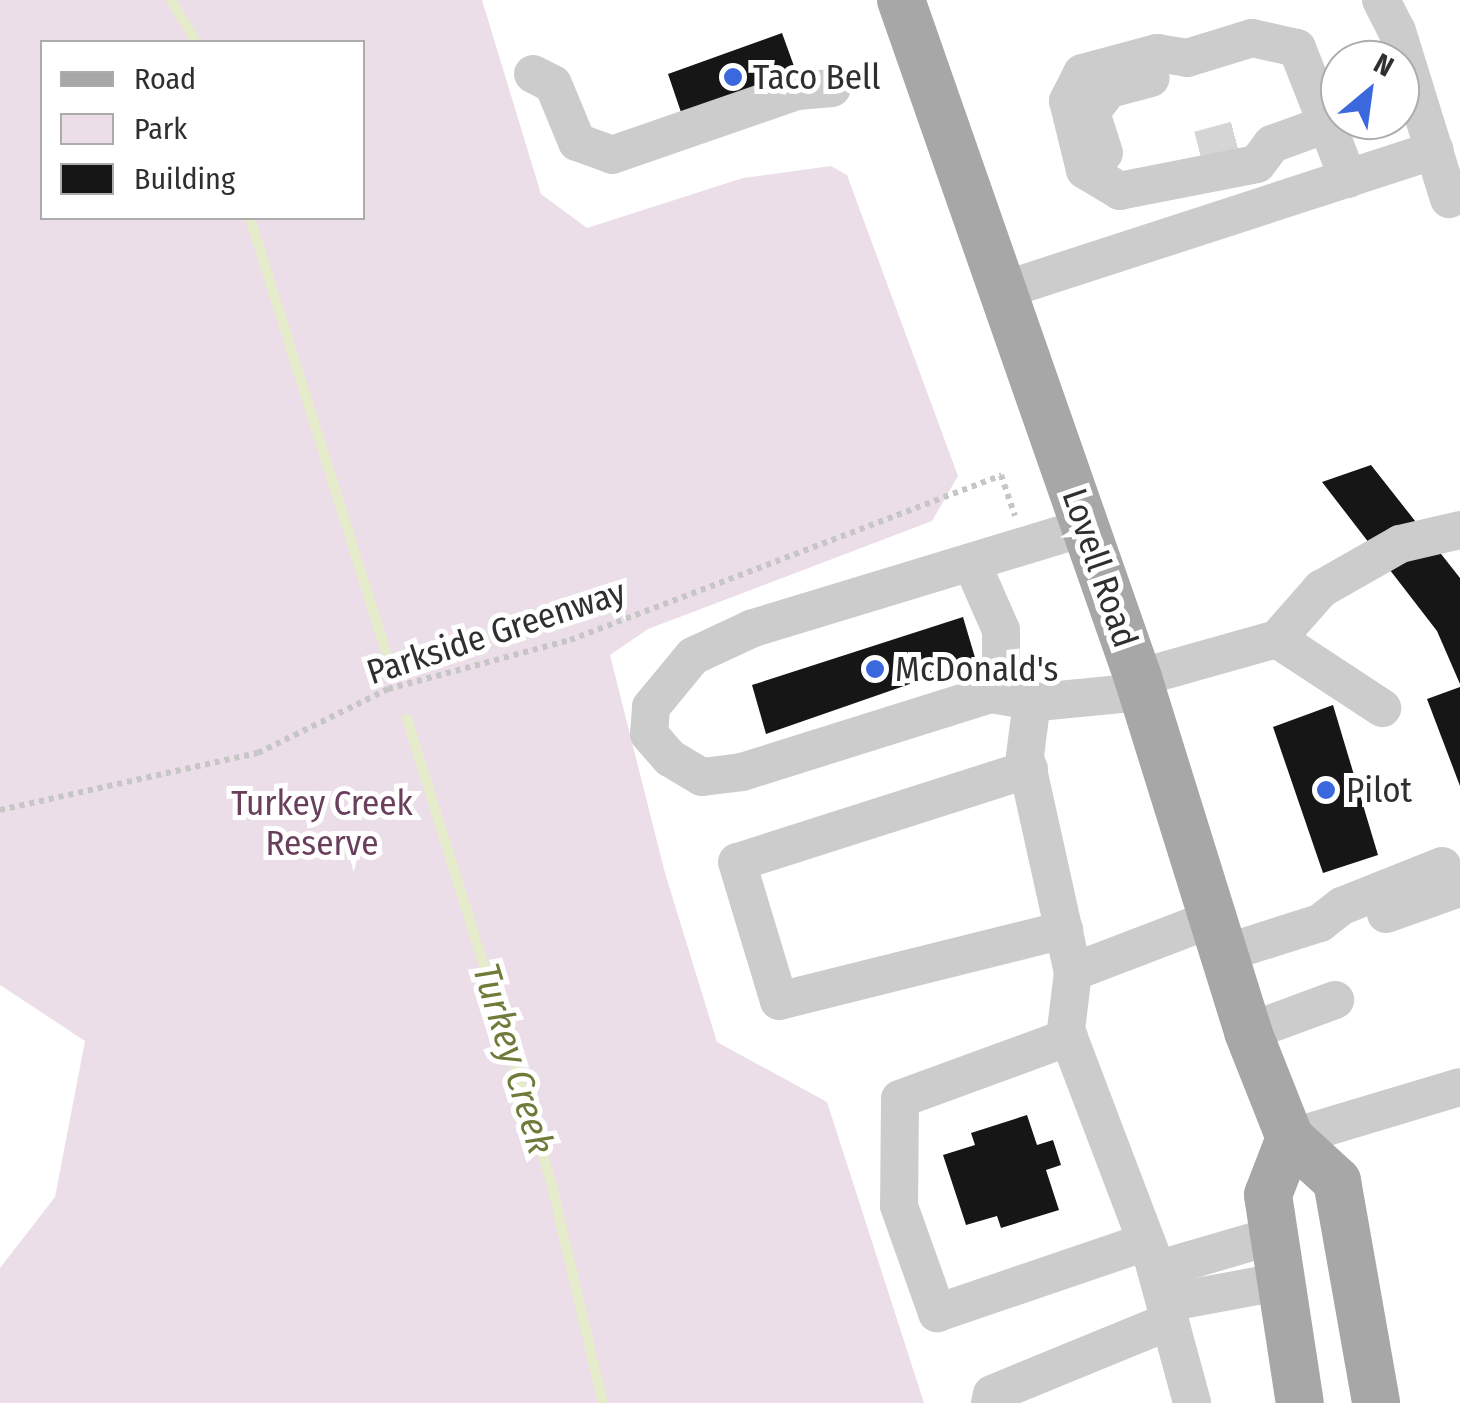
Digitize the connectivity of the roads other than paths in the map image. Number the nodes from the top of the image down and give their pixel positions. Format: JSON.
{"nodes":[{"id":1,"x":901,"y":0,"type":"edge"},
{"id":2,"x":1381,"y":0,"type":"edge"},
{"id":3,"x":1186,"y":58,"type":"junction"},
{"id":4,"x":533,"y":74,"type":"dead end"},
{"id":5,"x":832,"y":88,"type":"dead end"},
{"id":6,"x":1320,"y":106,"type":"edge"},
{"id":7,"x":1320,"y":126,"type":"edge"},
{"id":8,"x":1333,"y":140,"type":"edge"},
{"id":9,"x":1199,"y":150,"type":"tunnel mouth"},
{"id":10,"x":1435,"y":150,"type":"junction"},
{"id":11,"x":1348,"y":179,"type":"junction"},
{"id":12,"x":1450,"y":199,"type":"dead end"},
{"id":13,"x":1002,"y":290,"type":"junction"},
{"id":14,"x":1086,"y":527,"type":"junction"},
{"id":15,"x":1460,"y":530,"type":"edge"},
{"id":16,"x":973,"y":566,"type":"junction"},
{"id":17,"x":1277,"y":639,"type":"junction"},
{"id":18,"x":1140,"y":685,"type":"junction"},
{"id":19,"x":990,"y":694,"type":"junction"},
{"id":20,"x":1032,"y":700,"type":"junction"},
{"id":21,"x":1382,"y":708,"type":"dead end"},
{"id":22,"x":1029,"y":769,"type":"junction"},
{"id":23,"x":1451,"y":877,"type":"edge"},
{"id":24,"x":1064,"y":930,"type":"junction"},
{"id":25,"x":1217,"y":937,"type":"junction"},
{"id":26,"x":1073,"y":972,"type":"junction"},
{"id":27,"x":1335,"y":1000,"type":"dead end"},
{"id":28,"x":1248,"y":1032,"type":"junction"},
{"id":29,"x":1069,"y":1036,"type":"junction"},
{"id":30,"x":1460,"y":1087,"type":"edge"},
{"id":31,"x":1290,"y":1138,"type":"junction"},
{"id":32,"x":1276,"y":1235,"type":"junction"},
{"id":33,"x":1284,"y":1281,"type":"junction"},
{"id":34,"x":1159,"y":1284,"type":"junction"},
{"id":35,"x":993,"y":1400,"type":"edge"},
{"id":36,"x":1192,"y":1403,"type":"edge"},
{"id":37,"x":1300,"y":1403,"type":"edge"},
{"id":38,"x":1376,"y":1403,"type":"edge"}],
"edges":[{"from":1,"to":13,"type":"main road","name":"Lovell Road"},
{"from":2,"to":10,"type":"lane"},
{"from":3,"to":6,"type":"lane"},
{"from":3,"to":7,"type":"lane"},
{"from":3,"to":9,"type":"lane"},
{"from":4,"to":5,"type":"lane"},
{"from":8,"to":11,"type":"lane"},
{"from":10,"to":11,"type":"lane"},
{"from":10,"to":12,"type":"lane"},
{"from":11,"to":13,"type":"lane"},
{"from":13,"to":14,"type":"main road","name":"Lovell Road"},
{"from":14,"to":16,"type":"lane"},
{"from":14,"to":18,"type":"main road","name":"Lovell Road"},
{"from":15,"to":17,"type":"lane"},
{"from":16,"to":19,"type":"lane"},
{"from":16,"to":19,"type":"lane"},
{"from":17,"to":18,"type":"lane"},
{"from":17,"to":21,"type":"lane"},
{"from":18,"to":20,"type":"lane"},
{"from":18,"to":25,"type":"main road","name":"Lovell Road"},
{"from":19,"to":20,"type":"lane"},
{"from":20,"to":22,"type":"lane"},
{"from":22,"to":24,"type":"lane"},
{"from":22,"to":24,"type":"lane"},
{"from":23,"to":25,"type":"lane"},
{"from":24,"to":26,"type":"lane"},
{"from":25,"to":26,"type":"lane"},
{"from":25,"to":28,"type":"main road","name":"Lovell Road"},
{"from":26,"to":29,"type":"lane"},
{"from":27,"to":28,"type":"lane"},
{"from":28,"to":31,"type":"main road","name":"Lovell Road"},
{"from":29,"to":34,"type":"lane"},
{"from":29,"to":34,"type":"lane"},
{"from":30,"to":31,"type":"lane"},
{"from":31,"to":32,"type":"main road"},
{"from":31,"to":38,"type":"main road","name":"Lovell Road"},
{"from":32,"to":33,"type":"main road"},
{"from":32,"to":34,"type":"lane"},
{"from":33,"to":34,"type":"lane"},
{"from":33,"to":37,"type":"main road"},
{"from":34,"to":35,"type":"lane"},
{"from":34,"to":36,"type":"lane"}]}
